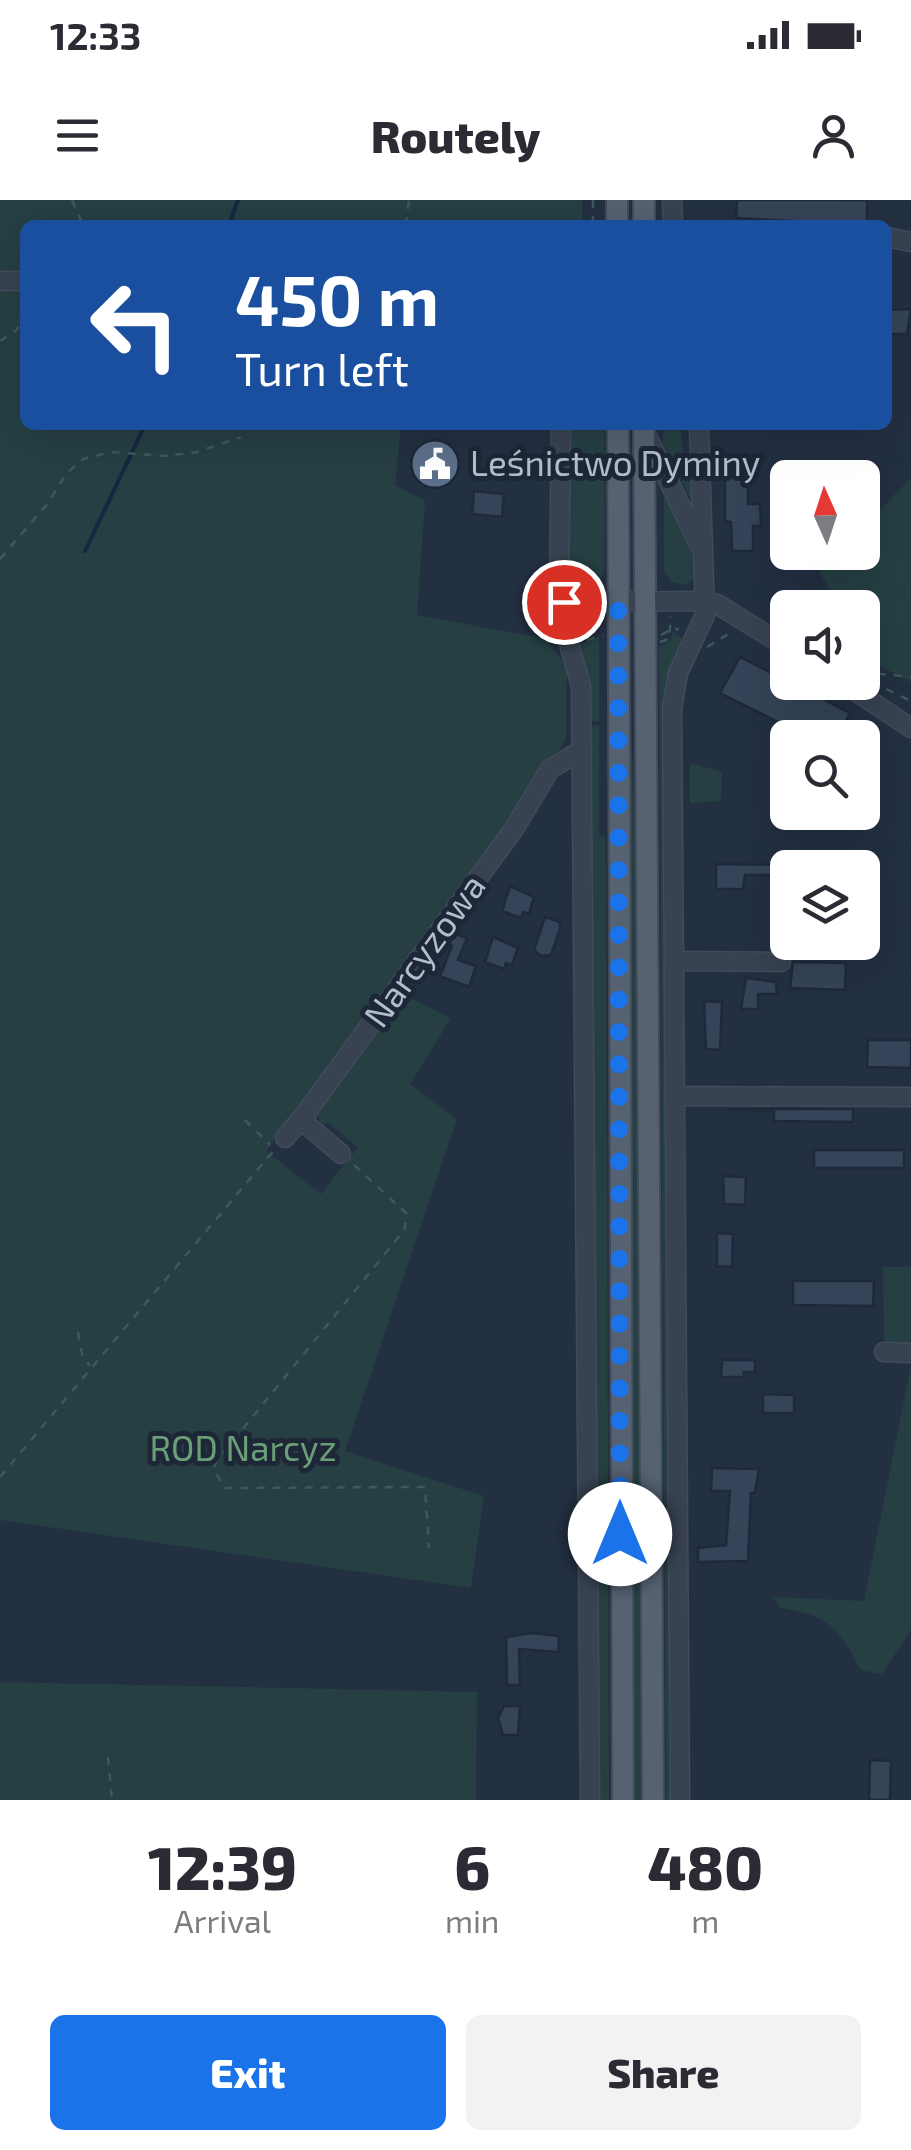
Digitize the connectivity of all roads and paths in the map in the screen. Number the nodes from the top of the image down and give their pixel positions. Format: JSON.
{"nodes":[{"id":1,"x":20,"y":322,"type":"edge"},
{"id":2,"x":0,"y":341,"type":"edge"},
{"id":3,"x":562,"y":430,"type":"edge"},
{"id":4,"x":618,"y":430,"type":"edge"},
{"id":5,"x":644,"y":430,"type":"edge"},
{"id":6,"x":645,"y":430,"type":"edge"},
{"id":7,"x":699,"y":430,"type":"edge"},
{"id":8,"x":240,"y":438,"type":"dead end"},
{"id":9,"x":706,"y":558,"type":"junction"},
{"id":10,"x":0,"y":559,"type":"edge"},
{"id":11,"x":618,"y":600,"type":"junction"},
{"id":12,"x":644,"y":600,"type":"junction"},
{"id":13,"x":704,"y":601,"type":"junction"},
{"id":14,"x":564,"y":602,"type":"junction"},
{"id":15,"x":678,"y":612,"type":"dead end"},
{"id":16,"x":738,"y":625,"type":"dead end"},
{"id":17,"x":601,"y":627,"type":"dead end"},
{"id":18,"x":670,"y":630,"type":"junction"},
{"id":19,"x":602,"y":635,"type":"junction"},
{"id":20,"x":659,"y":635,"type":"dead end"},
{"id":21,"x":770,"y":637,"type":"edge"},
{"id":22,"x":602,"y":642,"type":"dead end"},
{"id":23,"x":659,"y":642,"type":"dead end"},
{"id":24,"x":577,"y":644,"type":"dead end"},
{"id":25,"x":703,"y":646,"type":"dead end"},
{"id":26,"x":880,"y":675,"type":"edge"},
{"id":27,"x":911,"y":677,"type":"edge"},
{"id":28,"x":880,"y":684,"type":"edge"},
{"id":29,"x":869,"y":700,"type":"edge"},
{"id":30,"x":911,"y":701,"type":"edge"},
{"id":31,"x":911,"y":728,"type":"edge"},
{"id":32,"x":582,"y":750,"type":"junction"},
{"id":33,"x":681,"y":961,"type":"dead end"},
{"id":34,"x":781,"y":962,"type":"dead end"},
{"id":35,"x":674,"y":1096,"type":"junction"},
{"id":36,"x":911,"y":1096,"type":"edge"},
{"id":37,"x":306,"y":1114,"type":"junction"},
{"id":38,"x":245,"y":1120,"type":"dead end"},
{"id":39,"x":280,"y":1144,"type":"junction"},
{"id":40,"x":345,"y":1157,"type":"joint"},
{"id":41,"x":78,"y":1332,"type":"dead end"},
{"id":42,"x":884,"y":1352,"type":"dead end"},
{"id":43,"x":911,"y":1352,"type":"edge"},
{"id":44,"x":91,"y":1367,"type":"junction"},
{"id":45,"x":0,"y":1478,"type":"edge"},
{"id":46,"x":429,"y":1548,"type":"dead end"},
{"id":47,"x":108,"y":1757,"type":"dead end"},
{"id":48,"x":112,"y":1800,"type":"edge"},
{"id":49,"x":590,"y":1800,"type":"edge"},
{"id":50,"x":623,"y":1800,"type":"edge"},
{"id":51,"x":653,"y":1800,"type":"edge"},
{"id":52,"x":680,"y":1800,"type":"edge"}],
"edges":[{"from":1,"to":2,"type":"path"},
{"from":3,"to":14,"type":"street"},
{"from":4,"to":11,"type":"main road"},
{"from":5,"to":12,"type":"main road"},
{"from":6,"to":9,"type":"street"},
{"from":7,"to":9,"type":"street"},
{"from":8,"to":10,"type":"path"},
{"from":9,"to":13,"type":"street"},
{"from":11,"to":12,"type":"street"},
{"from":11,"to":14,"type":"street"},
{"from":11,"to":50,"type":"main road"},
{"from":12,"to":13,"type":"street"},
{"from":12,"to":51,"type":"main road"},
{"from":13,"to":21,"type":"street"},
{"from":13,"to":35,"type":"street"},
{"from":14,"to":32,"type":"street"},
{"from":15,"to":18,"type":"path"},
{"from":16,"to":25,"type":"path"},
{"from":17,"to":19,"type":"path"},
{"from":18,"to":20,"type":"path"},
{"from":18,"to":23,"type":"path"},
{"from":19,"to":22,"type":"path"},
{"from":19,"to":24,"type":"path"},
{"from":26,"to":27,"type":"path"},
{"from":28,"to":30,"type":"path"},
{"from":29,"to":31,"type":"street"},
{"from":32,"to":37,"type":"street","name":"Narcyzowa"},
{"from":32,"to":49,"type":"street"},
{"from":33,"to":34,"type":"street"},
{"from":35,"to":36,"type":"street"},
{"from":35,"to":52,"type":"street"},
{"from":37,"to":39,"type":"street","name":"Narcyzowa"},
{"from":37,"to":40,"type":"street"},
{"from":38,"to":39,"type":"path"},
{"from":39,"to":44,"type":"path"},
{"from":40,"to":46,"type":"path"},
{"from":41,"to":44,"type":"path"},
{"from":42,"to":43,"type":"street"},
{"from":44,"to":45,"type":"path"},
{"from":47,"to":48,"type":"path"}]}
